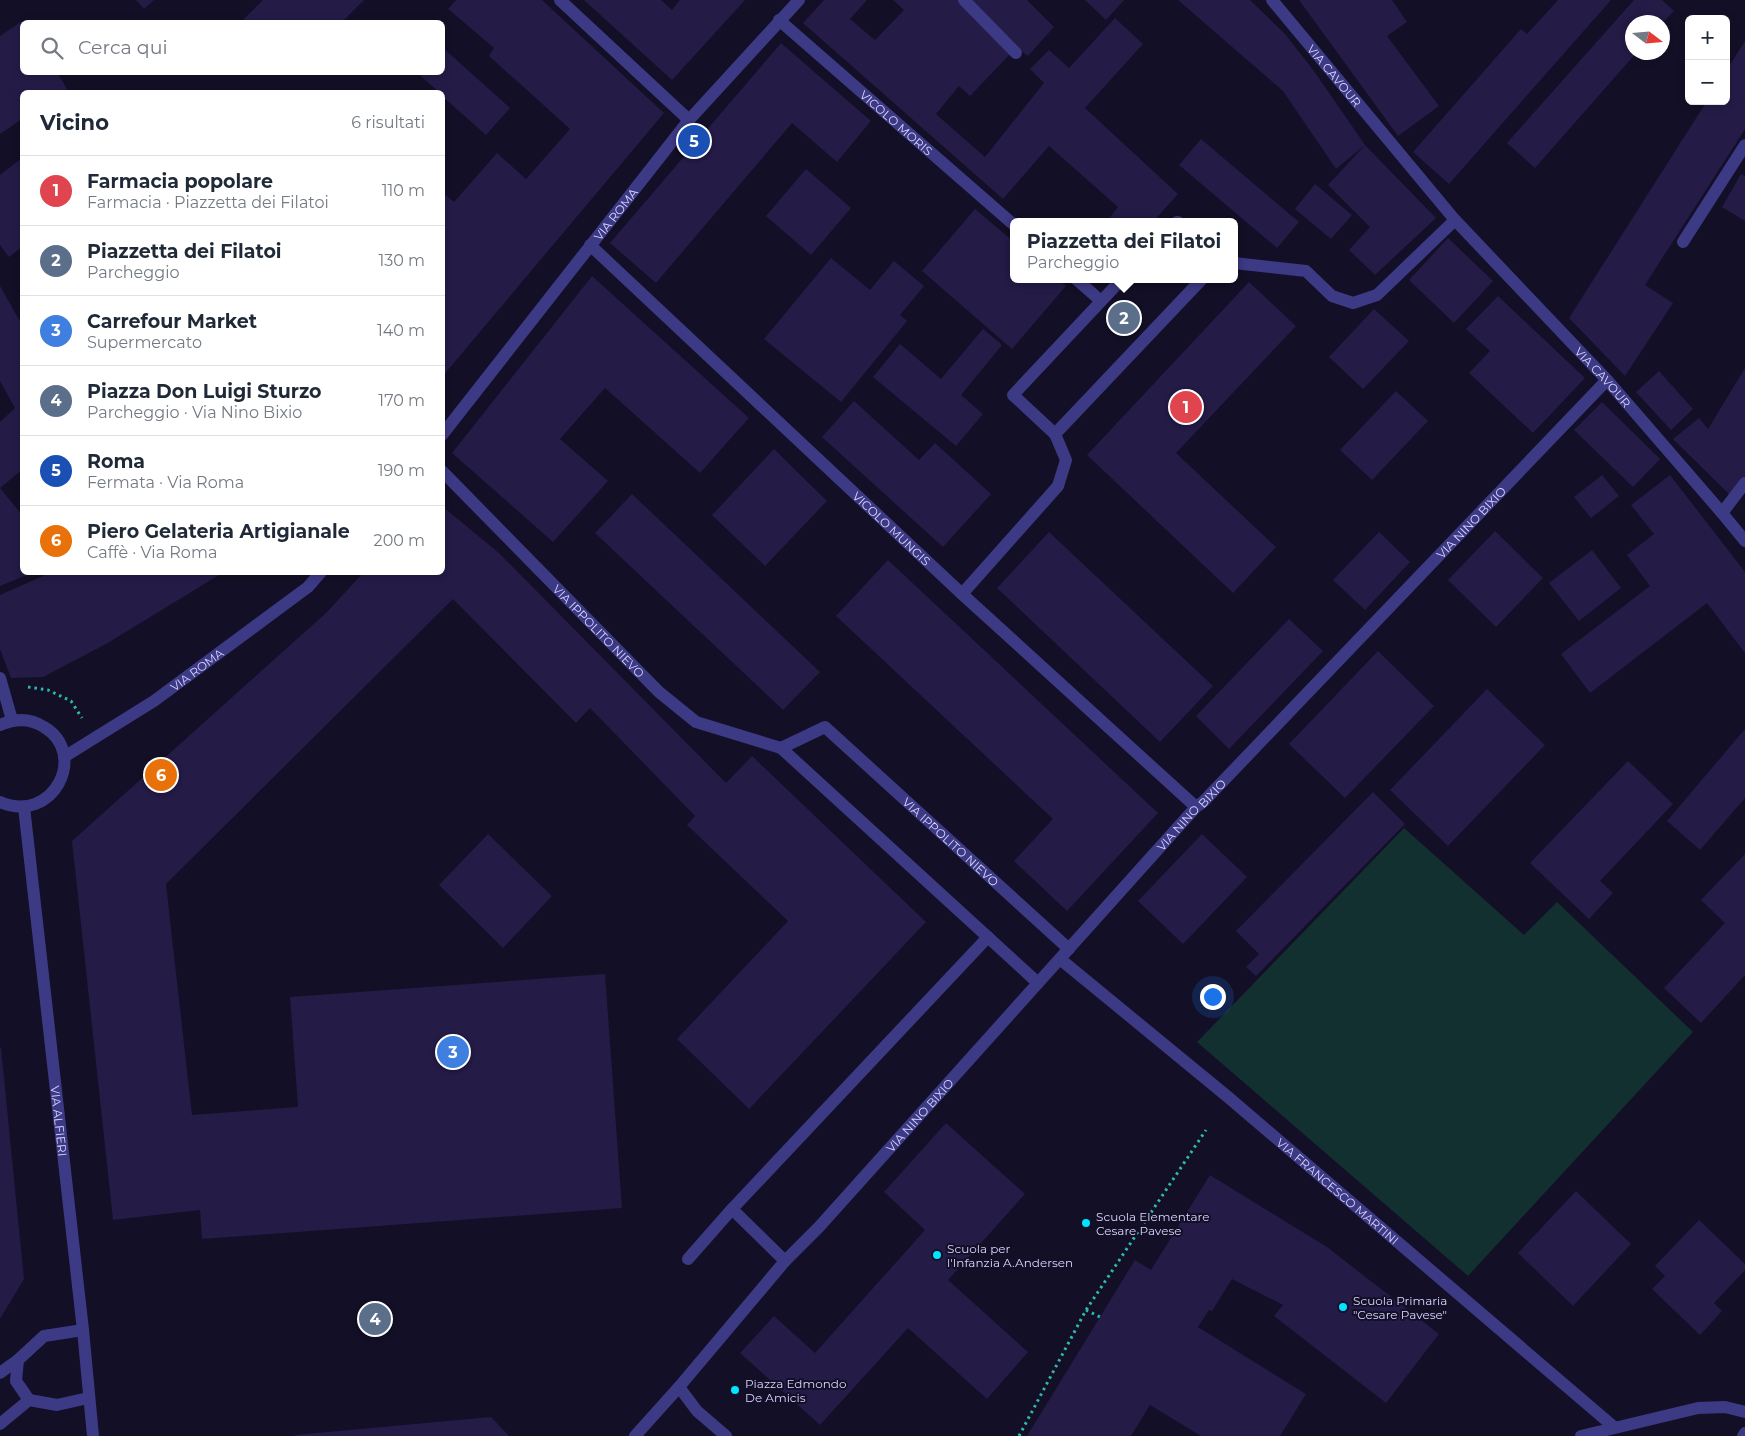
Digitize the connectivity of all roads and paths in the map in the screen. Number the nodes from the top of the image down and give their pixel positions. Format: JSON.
{"nodes":[{"id":1,"x":560,"y":0,"type":"edge"},
{"id":2,"x":799,"y":0,"type":"edge"},
{"id":3,"x":964,"y":0,"type":"edge"},
{"id":4,"x":1272,"y":0,"type":"edge"},
{"id":5,"x":779,"y":20,"type":"junction"},
{"id":6,"x":1016,"y":53,"type":"dead end"},
{"id":7,"x":689,"y":120,"type":"junction"},
{"id":8,"x":1745,"y":145,"type":"edge"},
{"id":9,"x":1455,"y":220,"type":"junction"},
{"id":10,"x":1010,"y":222,"type":"edge"},
{"id":11,"x":1683,"y":242,"type":"dead end"},
{"id":12,"x":590,"y":245,"type":"junction"},
{"id":13,"x":1238,"y":263,"type":"edge"},
{"id":14,"x":1081,"y":283,"type":"edge"},
{"id":15,"x":1118,"y":283,"type":"edge"},
{"id":16,"x":1198,"y":283,"type":"edge"},
{"id":17,"x":1101,"y":301,"type":"junction"},
{"id":18,"x":1607,"y":380,"type":"junction"},
{"id":19,"x":445,"y":431,"type":"edge"},
{"id":20,"x":1055,"y":434,"type":"junction"},
{"id":21,"x":445,"y":474,"type":"edge"},
{"id":22,"x":1745,"y":483,"type":"edge"},
{"id":23,"x":1722,"y":513,"type":"junction"},
{"id":24,"x":1745,"y":541,"type":"edge"},
{"id":25,"x":318,"y":575,"type":"edge"},
{"id":26,"x":962,"y":594,"type":"junction"},
{"id":27,"x":0,"y":678,"type":"edge"},
{"id":28,"x":6,"y":722,"type":"edge"},
{"id":29,"x":781,"y":748,"type":"junction"},
{"id":30,"x":64,"y":757,"type":"junction"},
{"id":31,"x":0,"y":802,"type":"edge"},
{"id":32,"x":1200,"y":805,"type":"junction"},
{"id":33,"x":24,"y":807,"type":"junction"},
{"id":34,"x":988,"y":937,"type":"junction"},
{"id":35,"x":1069,"y":949,"type":"junction"},
{"id":36,"x":1060,"y":959,"type":"junction"},
{"id":37,"x":1038,"y":983,"type":"junction"},
{"id":38,"x":1206,"y":1130,"type":"dead end"},
{"id":39,"x":732,"y":1209,"type":"junction"},
{"id":40,"x":688,"y":1259,"type":"dead end"},
{"id":41,"x":785,"y":1261,"type":"junction"},
{"id":42,"x":1086,"y":1310,"type":"junction"},
{"id":43,"x":1100,"y":1317,"type":"dead end"},
{"id":44,"x":82,"y":1330,"type":"junction"},
{"id":45,"x":18,"y":1360,"type":"junction"},
{"id":46,"x":0,"y":1373,"type":"edge"},
{"id":47,"x":679,"y":1387,"type":"junction"},
{"id":48,"x":88,"y":1398,"type":"junction"},
{"id":49,"x":28,"y":1400,"type":"junction"},
{"id":50,"x":1745,"y":1412,"type":"edge"},
{"id":51,"x":0,"y":1424,"type":"edge"},
{"id":52,"x":1614,"y":1427,"type":"junction"},
{"id":53,"x":92,"y":1436,"type":"edge"},
{"id":54,"x":635,"y":1436,"type":"edge"},
{"id":55,"x":726,"y":1436,"type":"edge"},
{"id":56,"x":1019,"y":1436,"type":"edge"},
{"id":57,"x":1581,"y":1436,"type":"edge"}],
"edges":[{"from":1,"to":7,"type":"street"},
{"from":2,"to":5,"type":"street","name":"VIA ROMA"},
{"from":3,"to":6,"type":"street"},
{"from":4,"to":9,"type":"street","name":"VIA CAVOUR"},
{"from":5,"to":7,"type":"street","name":"VIA ROMA"},
{"from":5,"to":10,"type":"street","name":"VICOLO MORIS"},
{"from":7,"to":12,"type":"street","name":"VIA ROMA"},
{"from":8,"to":11,"type":"street"},
{"from":9,"to":13,"type":"street"},
{"from":9,"to":18,"type":"street","name":"VIA CAVOUR"},
{"from":12,"to":19,"type":"street","name":"VIA ROMA"},
{"from":12,"to":26,"type":"street","name":"VICOLO MUNGIS"},
{"from":14,"to":17,"type":"street"},
{"from":15,"to":17,"type":"street"},
{"from":16,"to":20,"type":"street"},
{"from":17,"to":20,"type":"street"},
{"from":18,"to":23,"type":"street","name":"VIA CAVOUR"},
{"from":18,"to":32,"type":"street","name":"VIA NINO BIXIO"},
{"from":20,"to":26,"type":"street"},
{"from":21,"to":29,"type":"street","name":"VIA IPPOLITO NIEVO"},
{"from":22,"to":23,"type":"street"},
{"from":23,"to":24,"type":"street","name":"VIA CAVOUR"},
{"from":25,"to":30,"type":"street","name":"VIA ROMA"},
{"from":26,"to":32,"type":"street","name":"VICOLO MUNGIS"},
{"from":27,"to":28,"type":"street"},
{"from":28,"to":30,"type":"street"},
{"from":29,"to":34,"type":"street","name":"VIA IPPOLITO NIEVO"},
{"from":29,"to":35,"type":"street","name":"VIA IPPOLITO NIEVO"},
{"from":30,"to":33,"type":"street"},
{"from":31,"to":33,"type":"street"},
{"from":32,"to":35,"type":"street","name":"VIA NINO BIXIO"},
{"from":33,"to":44,"type":"street","name":"VIA ALFIERI"},
{"from":34,"to":37,"type":"street","name":"VIA IPPOLITO NIEVO"},
{"from":34,"to":39,"type":"street"},
{"from":35,"to":36,"type":"street","name":"VIA NINO BIXIO"},
{"from":36,"to":37,"type":"street","name":"VIA NINO BIXIO"},
{"from":36,"to":52,"type":"street","name":"VIA FRANCESCO MARTINI"},
{"from":37,"to":41,"type":"street","name":"VIA NINO BIXIO"},
{"from":38,"to":42,"type":"path"},
{"from":39,"to":40,"type":"street"},
{"from":39,"to":41,"type":"street"},
{"from":41,"to":47,"type":"street","name":"VIA NINO BIXIO"},
{"from":42,"to":43,"type":"path"},
{"from":42,"to":56,"type":"path"},
{"from":44,"to":45,"type":"street"},
{"from":44,"to":48,"type":"street","name":"VIA ALFIERI"},
{"from":45,"to":46,"type":"street"},
{"from":45,"to":49,"type":"street"},
{"from":47,"to":54,"type":"street","name":"VIA NINO BIXIO"},
{"from":47,"to":55,"type":"street"},
{"from":48,"to":49,"type":"street"},
{"from":48,"to":53,"type":"street","name":"VIA ALFIERI"},
{"from":49,"to":51,"type":"street"},
{"from":50,"to":52,"type":"street"},
{"from":52,"to":57,"type":"street"}]}
